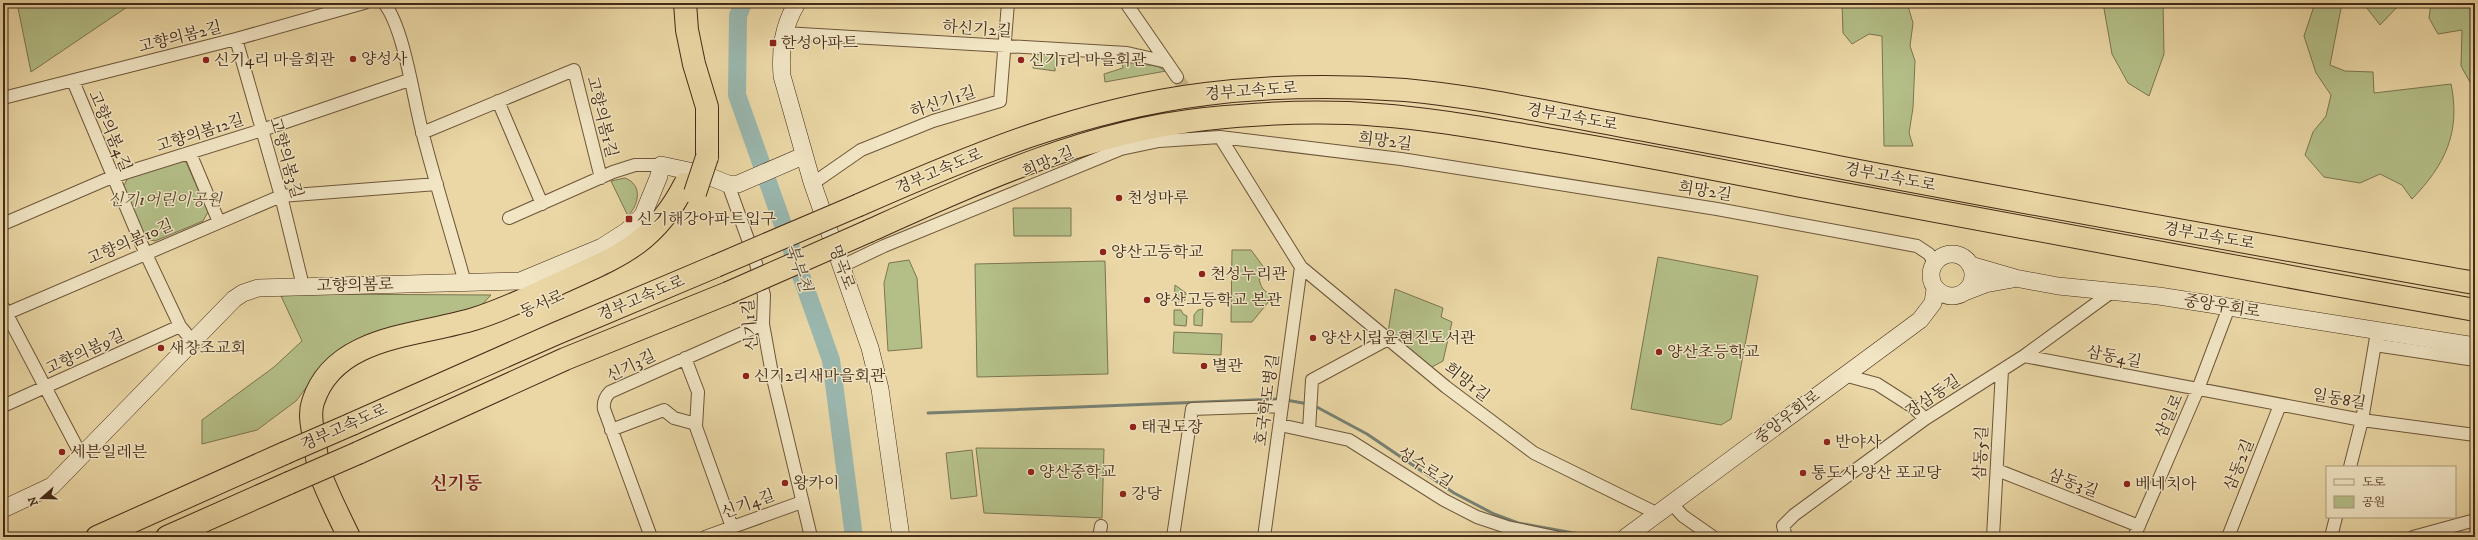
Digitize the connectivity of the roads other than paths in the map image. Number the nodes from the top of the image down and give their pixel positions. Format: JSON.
{"nodes":[{"id":1,"x":364,"y":3,"type":"edge"},
{"id":2,"x":384,"y":3,"type":"edge"},
{"id":3,"x":675,"y":3,"type":"edge"},
{"id":4,"x":685,"y":3,"type":"edge"},
{"id":5,"x":797,"y":3,"type":"edge"},
{"id":6,"x":1008,"y":3,"type":"edge"},
{"id":7,"x":1126,"y":3,"type":"edge"},
{"id":8,"x":784,"y":33,"type":"junction"},
{"id":9,"x":236,"y":39,"type":"junction"},
{"id":10,"x":1004,"y":46,"type":"junction"},
{"id":11,"x":1167,"y":62,"type":"junction"},
{"id":12,"x":1177,"y":77,"type":"tunnel mouth"},
{"id":13,"x":409,"y":80,"type":"junction"},
{"id":14,"x":73,"y":81,"type":"junction"},
{"id":15,"x":3,"y":98,"type":"edge"},
{"id":16,"x":498,"y":101,"type":"junction"},
{"id":17,"x":262,"y":130,"type":"junction"},
{"id":18,"x":422,"y":133,"type":"junction"},
{"id":19,"x":1220,"y":138,"type":"junction"},
{"id":20,"x":190,"y":153,"type":"junction"},
{"id":21,"x":701,"y":156,"type":"junction"},
{"id":22,"x":803,"y":156,"type":"junction"},
{"id":23,"x":661,"y":165,"type":"junction"},
{"id":24,"x":112,"y":177,"type":"junction"},
{"id":25,"x":601,"y":178,"type":"junction"},
{"id":26,"x":437,"y":184,"type":"junction"},
{"id":27,"x":733,"y":184,"type":"junction"},
{"id":28,"x":812,"y":184,"type":"junction"},
{"id":29,"x":690,"y":189,"type":"junction"},
{"id":30,"x":281,"y":196,"type":"junction"},
{"id":31,"x":542,"y":204,"type":"junction"},
{"id":32,"x":509,"y":218,"type":"dead end"},
{"id":33,"x":219,"y":222,"type":"junction"},
{"id":34,"x":3,"y":224,"type":"edge"},
{"id":35,"x":145,"y":252,"type":"junction"},
{"id":36,"x":1934,"y":262,"type":"junction"},
{"id":37,"x":1970,"y":265,"type":"junction"},
{"id":38,"x":842,"y":266,"type":"junction"},
{"id":39,"x":1301,"y":267,"type":"junction"},
{"id":40,"x":2015,"y":278,"type":"junction"},
{"id":41,"x":465,"y":283,"type":"junction"},
{"id":42,"x":2475,"y":283,"type":"edge"},
{"id":43,"x":303,"y":286,"type":"junction"},
{"id":44,"x":1935,"y":289,"type":"junction"},
{"id":45,"x":2113,"y":291,"type":"junction"},
{"id":46,"x":1961,"y":294,"type":"junction"},
{"id":47,"x":2229,"y":307,"type":"junction"},
{"id":48,"x":2475,"y":310,"type":"edge"},
{"id":49,"x":4,"y":312,"type":"edge"},
{"id":50,"x":1920,"y":320,"type":"junction"},
{"id":51,"x":763,"y":324,"type":"junction"},
{"id":52,"x":180,"y":326,"type":"junction"},
{"id":53,"x":2376,"y":338,"type":"junction"},
{"id":54,"x":1388,"y":339,"type":"junction"},
{"id":55,"x":193,"y":342,"type":"junction"},
{"id":56,"x":2475,"y":346,"type":"edge"},
{"id":57,"x":2024,"y":356,"type":"junction"},
{"id":58,"x":685,"y":358,"type":"junction"},
{"id":59,"x":2475,"y":360,"type":"edge"},
{"id":60,"x":2002,"y":370,"type":"junction"},
{"id":61,"x":1844,"y":375,"type":"junction"},
{"id":62,"x":44,"y":388,"type":"junction"},
{"id":63,"x":2198,"y":389,"type":"junction"},
{"id":64,"x":2280,"y":405,"type":"junction"},
{"id":65,"x":3,"y":406,"type":"edge"},
{"id":66,"x":1282,"y":406,"type":"junction"},
{"id":67,"x":1926,"y":419,"type":"junction"},
{"id":68,"x":2362,"y":420,"type":"junction"},
{"id":69,"x":696,"y":424,"type":"junction"},
{"id":70,"x":1280,"y":424,"type":"junction"},
{"id":71,"x":611,"y":430,"type":"junction"},
{"id":72,"x":1309,"y":430,"type":"junction"},
{"id":73,"x":2475,"y":435,"type":"edge"},
{"id":74,"x":81,"y":455,"type":"junction"},
{"id":75,"x":2350,"y":466,"type":"edge"},
{"id":76,"x":1997,"y":470,"type":"junction"},
{"id":77,"x":802,"y":502,"type":"junction"},
{"id":78,"x":3,"y":509,"type":"edge"},
{"id":79,"x":1665,"y":509,"type":"junction"},
{"id":80,"x":2336,"y":518,"type":"edge"},
{"id":81,"x":2475,"y":520,"type":"edge"},
{"id":82,"x":2139,"y":526,"type":"junction"},
{"id":83,"x":732,"y":527,"type":"junction"},
{"id":84,"x":2421,"y":536,"type":"edge"},
{"id":85,"x":97,"y":537,"type":"edge"},
{"id":86,"x":166,"y":537,"type":"edge"},
{"id":87,"x":349,"y":537,"type":"edge"},
{"id":88,"x":360,"y":537,"type":"edge"},
{"id":89,"x":651,"y":537,"type":"edge"},
{"id":90,"x":705,"y":537,"type":"edge"},
{"id":91,"x":810,"y":537,"type":"edge"},
{"id":92,"x":900,"y":537,"type":"edge"},
{"id":93,"x":1173,"y":537,"type":"edge"},
{"id":94,"x":1264,"y":537,"type":"edge"},
{"id":95,"x":1555,"y":537,"type":"edge"},
{"id":96,"x":1626,"y":537,"type":"edge"},
{"id":97,"x":1713,"y":537,"type":"edge"},
{"id":98,"x":1786,"y":537,"type":"edge"},
{"id":99,"x":1994,"y":537,"type":"edge"},
{"id":100,"x":2134,"y":537,"type":"edge"},
{"id":101,"x":2228,"y":537,"type":"edge"},
{"id":102,"x":2331,"y":537,"type":"edge"}],
"edges":[{"from":1,"to":9,"type":"street","name":"고향의봄2길"},
{"from":2,"to":13,"type":"street"},
{"from":3,"to":21,"type":"highway","name":"동서로"},
{"from":4,"to":21,"type":"highway","name":"동서로"},
{"from":5,"to":8,"type":"main road","name":"명곡로"},
{"from":6,"to":10,"type":"street","name":"하신기1길"},
{"from":7,"to":11,"type":"street"},
{"from":8,"to":10,"type":"street","name":"하신기2길"},
{"from":8,"to":22,"type":"main road","name":"명곡로"},
{"from":9,"to":14,"type":"street","name":"고향의봄2길"},
{"from":9,"to":17,"type":"street","name":"고향의봄3길"},
{"from":10,"to":11,"type":"street","name":"하신기2길"},
{"from":10,"to":28,"type":"street","name":"하신기1길"},
{"from":11,"to":12,"type":"street"},
{"from":13,"to":17,"type":"street","name":"고향의봄12길"},
{"from":13,"to":18,"type":"street"},
{"from":14,"to":15,"type":"street","name":"고향의봄2길"},
{"from":14,"to":24,"type":"street","name":"고향의봄4길"},
{"from":16,"to":18,"type":"street","name":"고향의봄1길"},
{"from":16,"to":25,"type":"street","name":"고향의봄1길"},
{"from":16,"to":31,"type":"street"},
{"from":17,"to":20,"type":"street","name":"고향의봄12길"},
{"from":17,"to":30,"type":"street","name":"고향의봄3길"},
{"from":18,"to":26,"type":"street"},
{"from":19,"to":36,"type":"street","name":"희망2길"},
{"from":19,"to":38,"type":"street","name":"희망2길"},
{"from":19,"to":39,"type":"street","name":"희망1길"},
{"from":20,"to":24,"type":"street","name":"고향의봄12길"},
{"from":20,"to":33,"type":"street"},
{"from":21,"to":29,"type":"highway","name":"동서로"},
{"from":22,"to":27,"type":"main road"},
{"from":22,"to":28,"type":"main road","name":"명곡로"},
{"from":23,"to":25,"type":"street","name":"고향의봄1길"},
{"from":23,"to":27,"type":"main road"},
{"from":23,"to":41,"type":"main road","name":"고향의봄로"},
{"from":24,"to":34,"type":"street","name":"고향의봄12길"},
{"from":24,"to":35,"type":"street","name":"고향의봄4길"},
{"from":25,"to":31,"type":"street"},
{"from":26,"to":30,"type":"street","name":"고향의봄10길"},
{"from":26,"to":41,"type":"street"},
{"from":27,"to":51,"type":"street","name":"신기1길"},
{"from":28,"to":38,"type":"main road","name":"명곡로"},
{"from":29,"to":87,"type":"highway","name":"동서로"},
{"from":29,"to":88,"type":"highway","name":"동서로"},
{"from":30,"to":33,"type":"street","name":"고향의봄10길"},
{"from":30,"to":43,"type":"street","name":"고향의봄3길"},
{"from":31,"to":32,"type":"street"},
{"from":33,"to":35,"type":"street","name":"고향의봄10길"},
{"from":35,"to":49,"type":"street","name":"고향의봄10길"},
{"from":35,"to":52,"type":"street","name":"고향의봄4길"},
{"from":36,"to":37,"type":"main road"},
{"from":36,"to":44,"type":"main road"},
{"from":37,"to":40,"type":"main road","name":"중앙우회로"},
{"from":37,"to":46,"type":"main road"},
{"from":38,"to":92,"type":"main road","name":"명곡로"},
{"from":39,"to":54,"type":"street","name":"희망1길"},
{"from":39,"to":66,"type":"street","name":"호국학도병길"},
{"from":40,"to":45,"type":"main road","name":"중앙우회로"},
{"from":40,"to":46,"type":"main road"},
{"from":41,"to":43,"type":"main road","name":"고향의봄로"},
{"from":42,"to":85,"type":"highway","name":"경부고속도로","bridge":true},
{"from":43,"to":55,"type":"main road","name":"고향의봄로"},
{"from":44,"to":46,"type":"main road"},
{"from":44,"to":50,"type":"main road","name":"중앙우회로"},
{"from":45,"to":47,"type":"main road","name":"중앙우회로"},
{"from":45,"to":57,"type":"street","name":"장삼동길"},
{"from":46,"to":50,"type":"main road"},
{"from":47,"to":53,"type":"main road","name":"중앙우회로"},
{"from":47,"to":63,"type":"street","name":"삼일로"},
{"from":48,"to":86,"type":"highway","name":"경부고속도로","bridge":true},
{"from":49,"to":62,"type":"street"},
{"from":50,"to":61,"type":"main road","name":"중앙우회로"},
{"from":51,"to":58,"type":"street","name":"신기3길"},
{"from":51,"to":77,"type":"street","name":"신기1길"},
{"from":52,"to":55,"type":"street","name":"고향의봄4길"},
{"from":52,"to":62,"type":"street","name":"고향의봄9길"},
{"from":53,"to":56,"type":"main road","name":"중앙우회로"},
{"from":53,"to":59,"type":"street"},
{"from":53,"to":68,"type":"street"},
{"from":54,"to":72,"type":"street"},
{"from":54,"to":79,"type":"street","name":"희망1길"},
{"from":55,"to":74,"type":"main road","name":"고향의봄로"},
{"from":57,"to":60,"type":"street","name":"장삼동길"},
{"from":57,"to":63,"type":"street","name":"삼동4길"},
{"from":58,"to":69,"type":"street"},
{"from":58,"to":71,"type":"street","name":"신기3길"},
{"from":60,"to":67,"type":"street","name":"장삼동길"},
{"from":60,"to":76,"type":"street","name":"삼동5길"},
{"from":61,"to":67,"type":"street"},
{"from":61,"to":79,"type":"main road","name":"중앙우회로"},
{"from":62,"to":65,"type":"street","name":"고향의봄9길"},
{"from":62,"to":74,"type":"street"},
{"from":63,"to":64,"type":"street","name":"일동8길"},
{"from":63,"to":82,"type":"street","name":"삼일로"},
{"from":64,"to":68,"type":"street","name":"일동8길"},
{"from":64,"to":101,"type":"street","name":"삼동2길"},
{"from":66,"to":70,"type":"street","name":"호국학도병길"},
{"from":66,"to":93,"type":"street"},
{"from":67,"to":98,"type":"street","name":"장삼동길"},
{"from":68,"to":73,"type":"street","name":"일동8길"},
{"from":68,"to":75,"type":"street"},
{"from":69,"to":71,"type":"street"},
{"from":69,"to":83,"type":"street"},
{"from":70,"to":72,"type":"street","name":"성수로길"},
{"from":70,"to":94,"type":"street","name":"호국학도병길"},
{"from":71,"to":89,"type":"street","name":"신기3길"},
{"from":72,"to":95,"type":"street","name":"성수로길"},
{"from":74,"to":78,"type":"main road","name":"고향의봄로"},
{"from":76,"to":82,"type":"street","name":"삼동3길"},
{"from":76,"to":99,"type":"street","name":"삼동5길"},
{"from":77,"to":83,"type":"street","name":"신기4길"},
{"from":77,"to":91,"type":"street","name":"신기1길"},
{"from":79,"to":96,"type":"main road","name":"중앙우회로"},
{"from":79,"to":97,"type":"street"},
{"from":80,"to":102,"type":"street"},
{"from":81,"to":84,"type":"street"},
{"from":82,"to":100,"type":"street","name":"삼일로"},
{"from":83,"to":90,"type":"street","name":"신기4길"}]}
